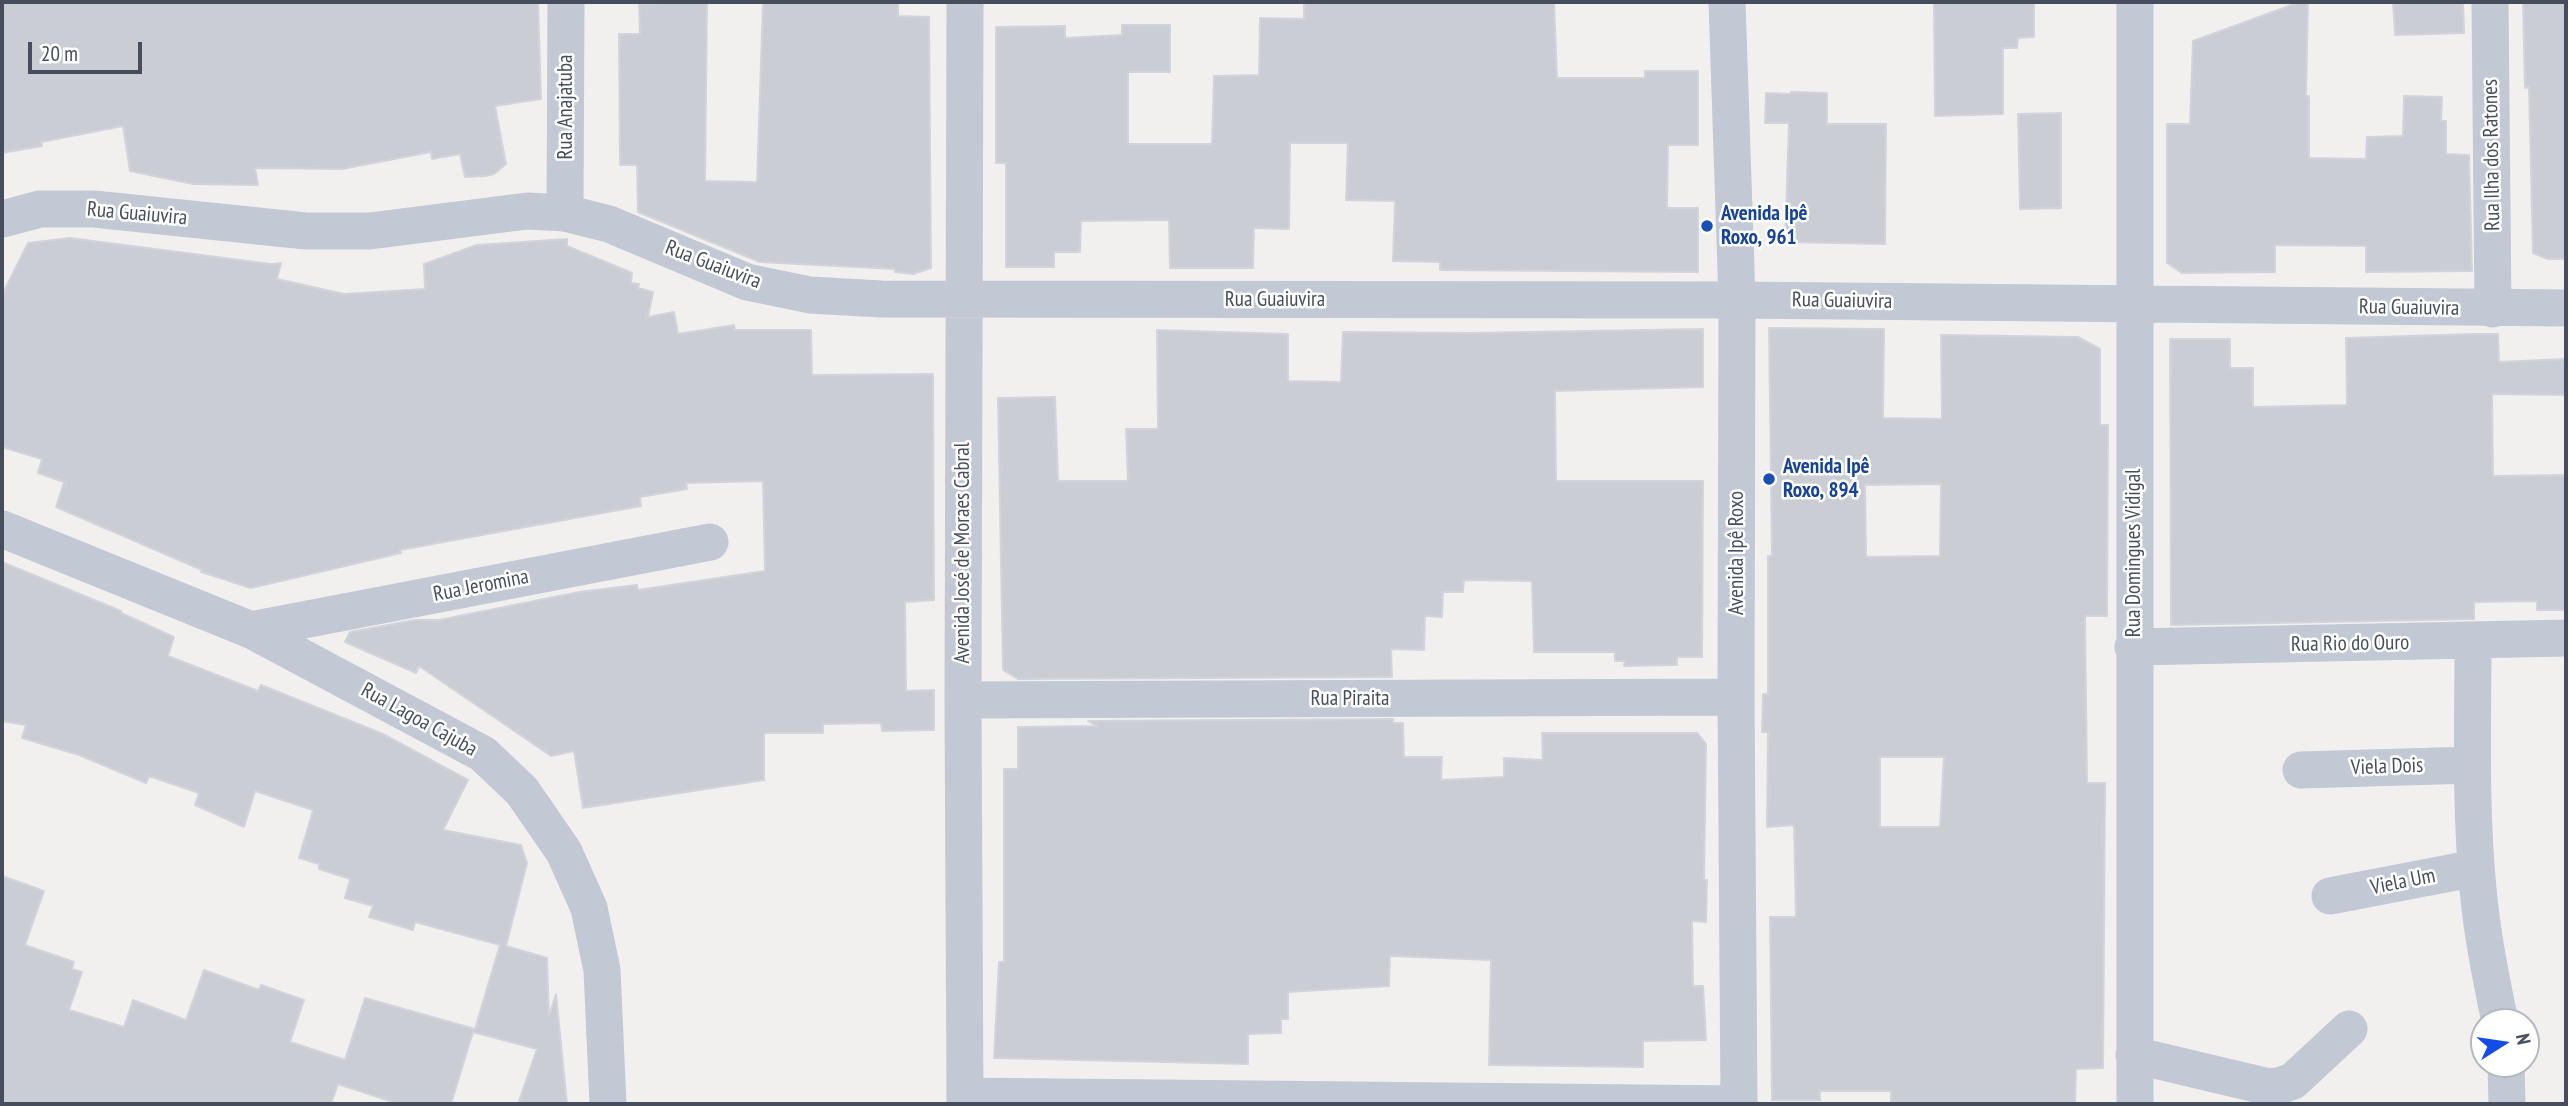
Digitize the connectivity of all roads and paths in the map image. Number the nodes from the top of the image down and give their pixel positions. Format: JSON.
{"nodes":[{"id":1,"x":566,"y":2,"type":"edge"},
{"id":2,"x":965,"y":2,"type":"edge"},
{"id":3,"x":1727,"y":2,"type":"edge"},
{"id":4,"x":2134,"y":2,"type":"edge"},
{"id":5,"x":2490,"y":2,"type":"edge"},
{"id":6,"x":565,"y":213,"type":"junction"},
{"id":7,"x":2,"y":219,"type":"edge"},
{"id":8,"x":964,"y":300,"type":"junction"},
{"id":9,"x":1737,"y":300,"type":"junction"},
{"id":10,"x":2136,"y":304,"type":"junction"},
{"id":11,"x":2566,"y":308,"type":"edge"},
{"id":12,"x":2493,"y":309,"type":"junction"},
{"id":13,"x":2,"y":529,"type":"edge"},
{"id":14,"x":710,"y":542,"type":"dead end"},
{"id":15,"x":251,"y":630,"type":"junction"},
{"id":16,"x":2566,"y":638,"type":"edge"},
{"id":17,"x":2473,"y":641,"type":"junction"},
{"id":18,"x":2133,"y":647,"type":"junction"},
{"id":19,"x":1736,"y":697,"type":"junction"},
{"id":20,"x":963,"y":700,"type":"junction"},
{"id":21,"x":2472,"y":765,"type":"junction"},
{"id":22,"x":2301,"y":770,"type":"dead end"},
{"id":23,"x":2476,"y":868,"type":"junction"},
{"id":24,"x":2330,"y":896,"type":"dead end"},
{"id":25,"x":2497,"y":1008,"type":"edge"},
{"id":26,"x":2349,"y":1029,"type":"dead end"},
{"id":27,"x":2134,"y":1055,"type":"junction"},
{"id":28,"x":2506,"y":1078,"type":"edge"},
{"id":29,"x":965,"y":1100,"type":"edge"},
{"id":30,"x":608,"y":1104,"type":"edge"},
{"id":31,"x":1740,"y":1104,"type":"edge"},
{"id":32,"x":2135,"y":1104,"type":"edge"},
{"id":33,"x":2507,"y":1104,"type":"edge"}],
"edges":[{"from":1,"to":6,"type":"street","name":"Rua Anajatuba"},
{"from":2,"to":8,"type":"street","name":"Avenida José de Moraes Cabral"},
{"from":3,"to":9,"type":"street","name":"Avenida Ipê Roxo"},
{"from":4,"to":10,"type":"street","name":"Rua Domingues Vidigal"},
{"from":5,"to":12,"type":"street","name":"Rua Ilha dos Ratones"},
{"from":6,"to":7,"type":"street","name":"Rua Guaiuvira"},
{"from":6,"to":8,"type":"street","name":"Rua Guaiuvira"},
{"from":8,"to":9,"type":"street","name":"Rua Guaiuvira"},
{"from":8,"to":20,"type":"street","name":"Avenida José de Moraes Cabral"},
{"from":9,"to":10,"type":"street","name":"Rua Guaiuvira"},
{"from":9,"to":19,"type":"street","name":"Avenida Ipê Roxo"},
{"from":10,"to":12,"type":"street","name":"Rua Guaiuvira"},
{"from":10,"to":18,"type":"street","name":"Rua Domingues Vidigal"},
{"from":11,"to":12,"type":"street","name":"Rua Guaiuvira"},
{"from":13,"to":15,"type":"street","name":"Rua Lagoa Cajuba"},
{"from":14,"to":15,"type":"street","name":"Rua Jeromina"},
{"from":15,"to":30,"type":"street","name":"Rua Lagoa Cajuba"},
{"from":16,"to":17,"type":"street","name":"Rua Rio do Ouro"},
{"from":17,"to":18,"type":"street","name":"Rua Rio do Ouro"},
{"from":17,"to":21,"type":"street"},
{"from":18,"to":27,"type":"street","name":"Rua Domingues Vidigal"},
{"from":19,"to":20,"type":"street","name":"Rua Piraita"},
{"from":19,"to":31,"type":"street","name":"Avenida Ipê Roxo"},
{"from":20,"to":29,"type":"street","name":"Avenida José de Moraes Cabral"},
{"from":21,"to":22,"type":"street","name":"Viela Dois"},
{"from":21,"to":23,"type":"street"},
{"from":23,"to":24,"type":"street","name":"Viela Um"},
{"from":23,"to":25,"type":"street"},
{"from":26,"to":27,"type":"street"},
{"from":27,"to":32,"type":"street","name":"Rua Domingues Vidigal"},
{"from":28,"to":33,"type":"street"},
{"from":29,"to":31,"type":"street"}]}
